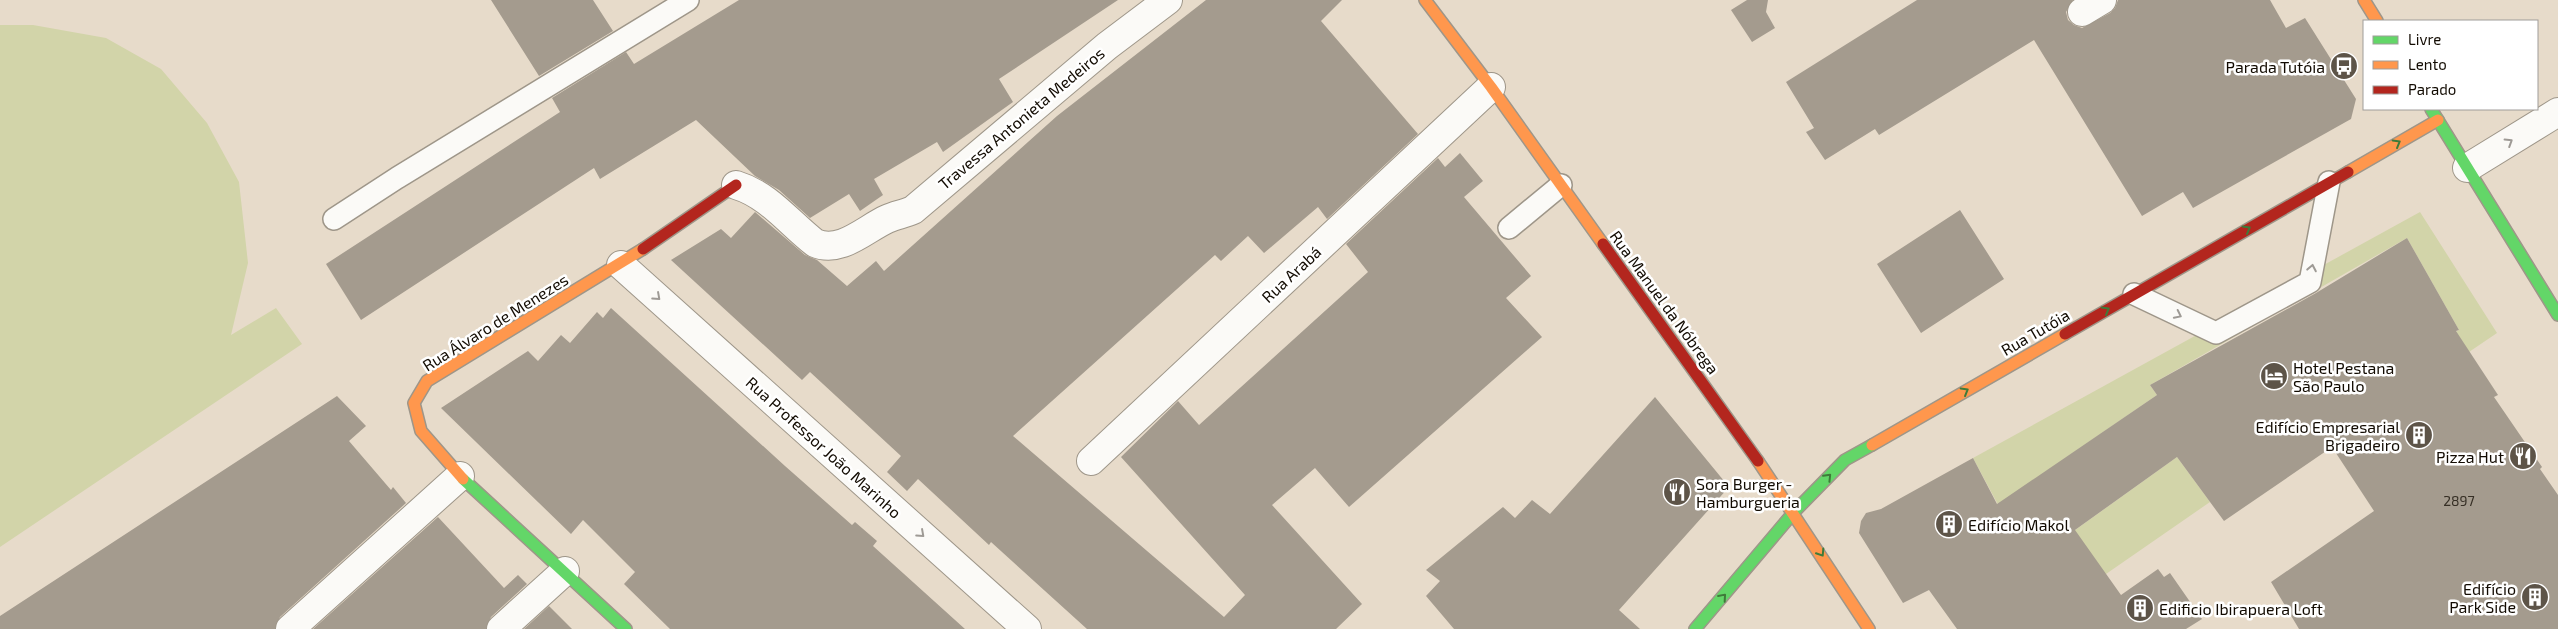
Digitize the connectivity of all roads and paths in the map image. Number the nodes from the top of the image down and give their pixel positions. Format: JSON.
{"nodes":[{"id":1,"x":688,"y":0,"type":"edge"},
{"id":2,"x":1168,"y":0,"type":"edge"},
{"id":3,"x":1425,"y":0,"type":"edge"},
{"id":4,"x":2364,"y":0,"type":"edge"},
{"id":5,"x":2376,"y":20,"type":"edge"},
{"id":6,"x":1491,"y":87,"type":"junction"},
{"id":7,"x":2432,"y":110,"type":"edge"},
{"id":8,"x":2558,"y":112,"type":"edge"},
{"id":9,"x":2438,"y":120,"type":"junction"},
{"id":10,"x":2467,"y":168,"type":"junction"},
{"id":11,"x":2329,"y":182,"type":"junction"},
{"id":12,"x":736,"y":185,"type":"joint"},
{"id":13,"x":1562,"y":185,"type":"junction"},
{"id":14,"x":334,"y":219,"type":"dead end"},
{"id":15,"x":1509,"y":228,"type":"dead end"},
{"id":16,"x":621,"y":264,"type":"junction"},
{"id":17,"x":2134,"y":294,"type":"junction"},
{"id":18,"x":2558,"y":315,"type":"edge"},
{"id":19,"x":1091,"y":461,"type":"dead end"},
{"id":20,"x":460,"y":476,"type":"junction"},
{"id":21,"x":1794,"y":512,"type":"junction"},
{"id":22,"x":565,"y":571,"type":"junction"},
{"id":23,"x":290,"y":629,"type":"edge"},
{"id":24,"x":501,"y":629,"type":"edge"},
{"id":25,"x":626,"y":629,"type":"edge"},
{"id":26,"x":1027,"y":629,"type":"edge"},
{"id":27,"x":1695,"y":629,"type":"edge"},
{"id":28,"x":1869,"y":629,"type":"edge"}],
"edges":[{"from":1,"to":14,"type":"lane"},
{"from":2,"to":12,"type":"street","name":"Travessa Antonieta Medeiros"},
{"from":3,"to":6,"type":"street","name":"Rua Manuel da Nóbrega"},
{"from":4,"to":5,"type":"street"},
{"from":6,"to":13,"type":"street","name":"Rua Manuel da Nóbrega"},
{"from":6,"to":19,"type":"street","name":"Rua Arabá"},
{"from":7,"to":9,"type":"street"},
{"from":10,"to":8,"type":"street","one_way":true},
{"from":9,"to":10,"type":"street"},
{"from":11,"to":9,"type":"street","name":"Rua Tutóia","one_way":true},
{"from":10,"to":18,"type":"street"},
{"from":17,"to":11,"type":"street","name":"Rua Tutóia","one_way":true},
{"from":17,"to":11,"type":"lane","one_way":true},
{"from":12,"to":16,"type":"street","name":"Rua Álvaro de Menezes"},
{"from":13,"to":15,"type":"lane"},
{"from":13,"to":21,"type":"street","name":"Rua Manuel da Nóbrega"},
{"from":16,"to":20,"type":"street","name":"Rua Álvaro de Menezes"},
{"from":16,"to":26,"type":"street","name":"Rua Professor João Marinho","one_way":true},
{"from":21,"to":17,"type":"street","name":"Rua Tutóia","one_way":true},
{"from":20,"to":22,"type":"street","name":"Rua Álvaro de Menezes"},
{"from":20,"to":23,"type":"street"},
{"from":27,"to":21,"type":"street","name":"Rua Tutóia","one_way":true},
{"from":21,"to":28,"type":"street","name":"Rua Manuel da Nóbrega","one_way":true},
{"from":22,"to":24,"type":"street"},
{"from":22,"to":25,"type":"street","name":"Rua Álvaro de Menezes"}]}
